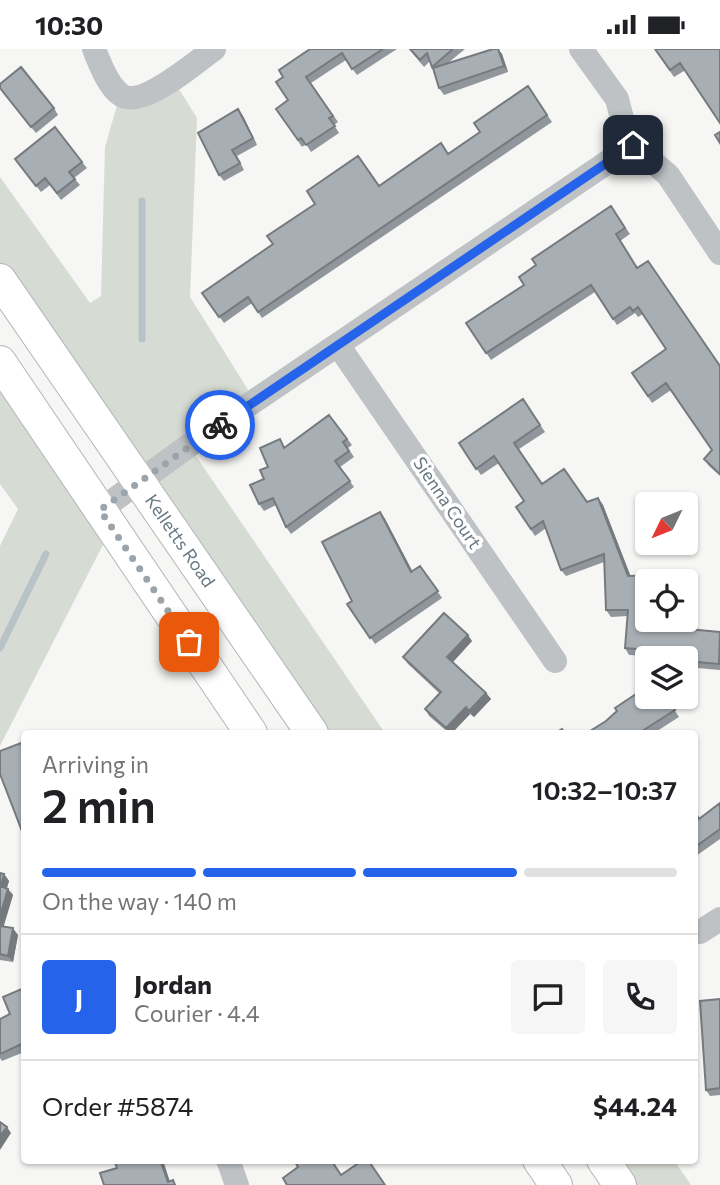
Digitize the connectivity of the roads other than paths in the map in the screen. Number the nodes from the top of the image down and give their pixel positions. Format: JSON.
{"nodes":[{"id":1,"x":94,"y":49,"type":"edge"},
{"id":2,"x":214,"y":49,"type":"edge"},
{"id":3,"x":581,"y":49,"type":"edge"},
{"id":4,"x":633,"y":145,"type":"junction"},
{"id":5,"x":720,"y":253,"type":"edge"},
{"id":6,"x":0,"y":280,"type":"edge"},
{"id":7,"x":338,"y":345,"type":"junction"},
{"id":8,"x":0,"y":362,"type":"edge"},
{"id":9,"x":140,"y":481,"type":"junction"},
{"id":10,"x":100,"y":510,"type":"junction"},
{"id":11,"x":555,"y":661,"type":"dead end"},
{"id":12,"x":249,"y":730,"type":"edge"},
{"id":13,"x":310,"y":730,"type":"edge"},
{"id":14,"x":229,"y":1164,"type":"edge"},
{"id":15,"x":542,"y":1164,"type":"edge"},
{"id":16,"x":606,"y":1164,"type":"edge"},
{"id":17,"x":237,"y":1185,"type":"edge"},
{"id":18,"x":556,"y":1185,"type":"edge"},
{"id":19,"x":620,"y":1185,"type":"edge"}],
"edges":[{"from":1,"to":2,"type":"street"},
{"from":3,"to":4,"type":"street"},
{"from":4,"to":5,"type":"street"},
{"from":4,"to":7,"type":"street"},
{"from":6,"to":9,"type":"main road","name":"Kelletts Road"},
{"from":7,"to":9,"type":"street"},
{"from":7,"to":11,"type":"street","name":"Sienna Court"},
{"from":8,"to":10,"type":"main road"},
{"from":9,"to":10,"type":"street"},
{"from":9,"to":13,"type":"main road","name":"Kelletts Road"},
{"from":10,"to":12,"type":"main road"},
{"from":14,"to":17,"type":"street"},
{"from":15,"to":18,"type":"main road"},
{"from":16,"to":19,"type":"main road"}]}
